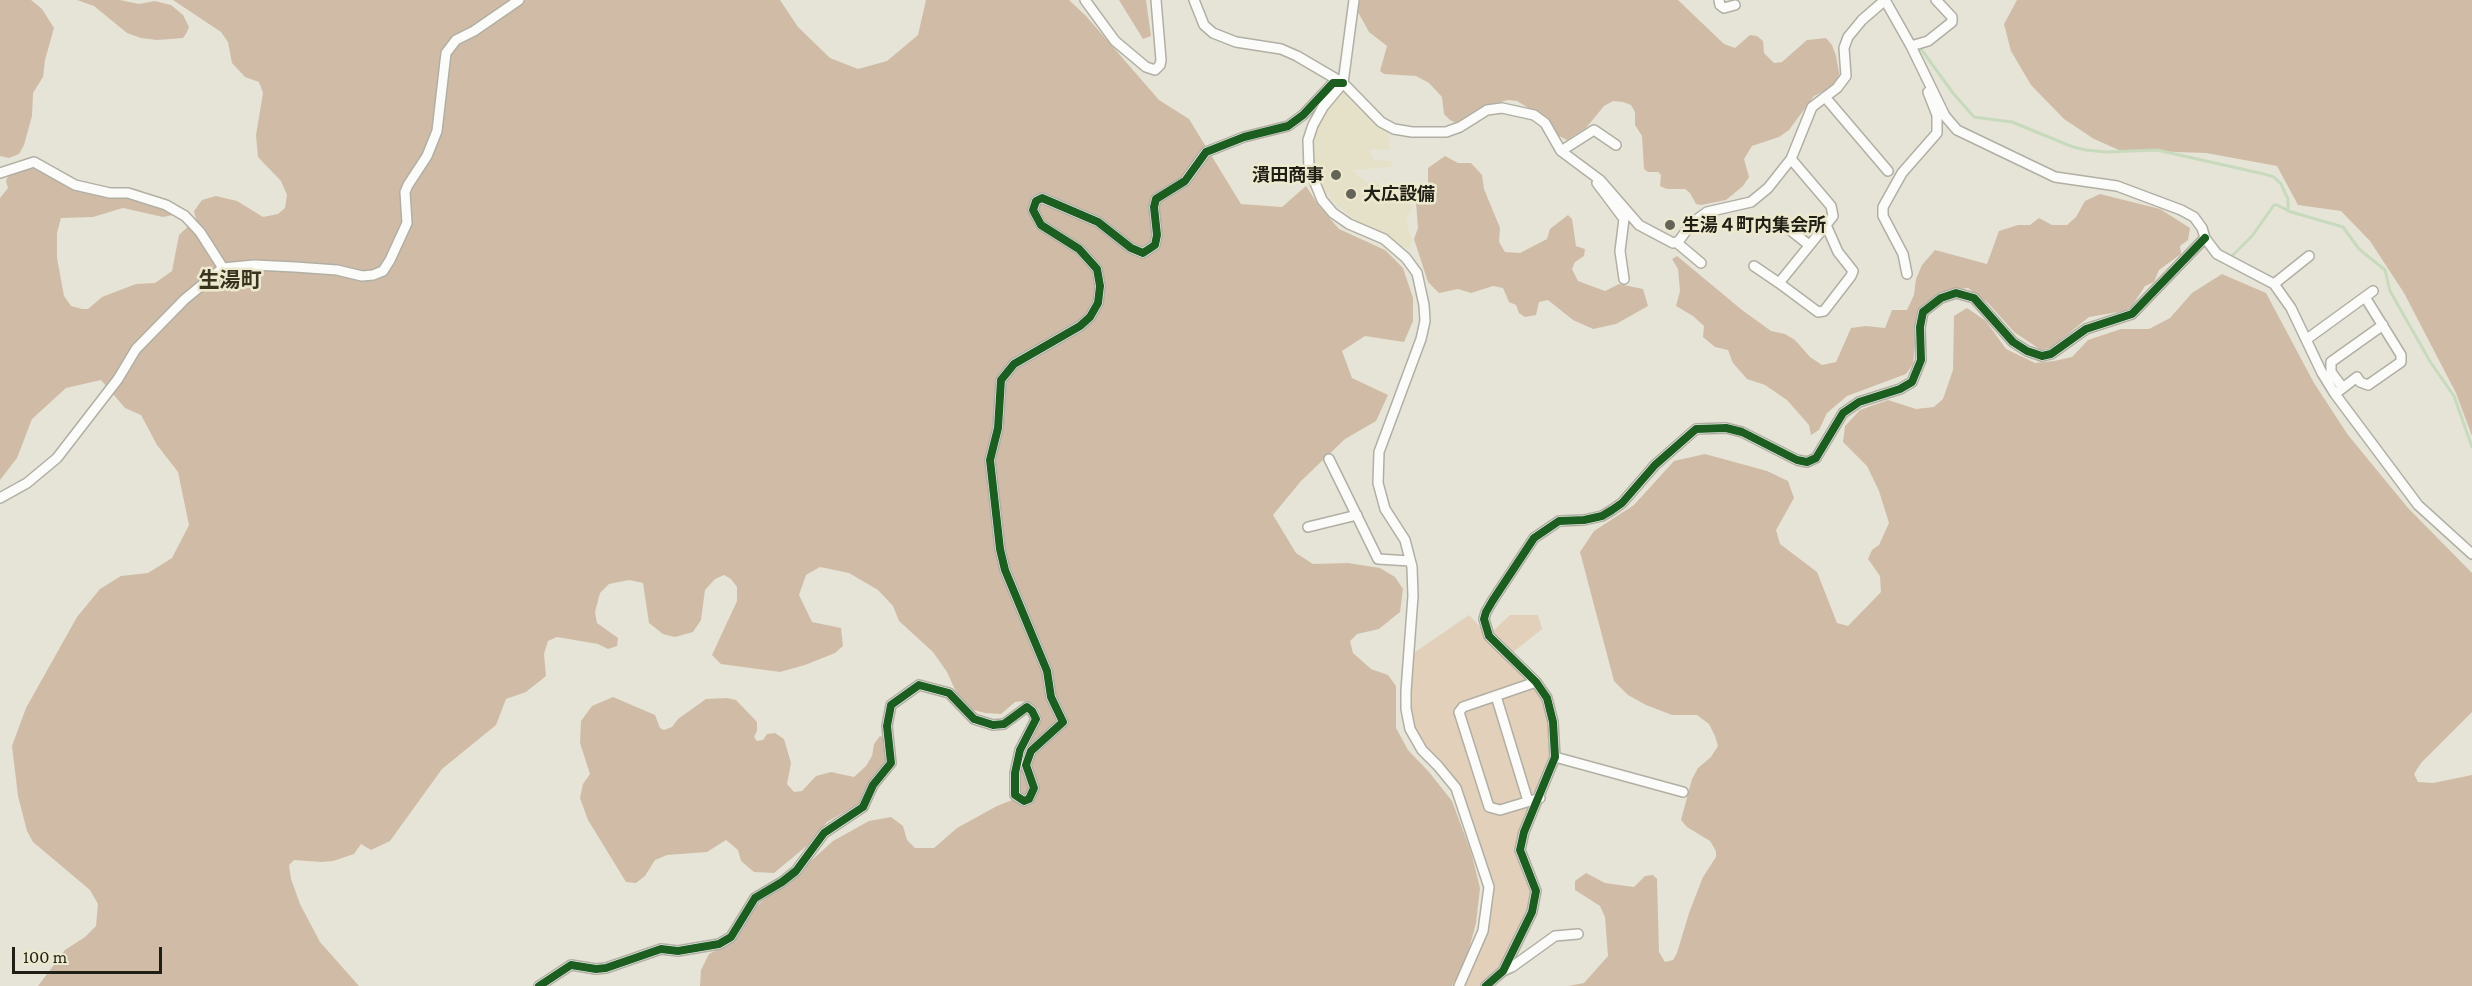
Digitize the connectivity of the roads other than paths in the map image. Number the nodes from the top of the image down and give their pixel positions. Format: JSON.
{"nodes":[{"id":1,"x":519,"y":0,"type":"edge"},
{"id":2,"x":1085,"y":0,"type":"edge"},
{"id":3,"x":1156,"y":0,"type":"edge"},
{"id":4,"x":1194,"y":0,"type":"edge"},
{"id":5,"x":1354,"y":0,"type":"edge"},
{"id":6,"x":1719,"y":0,"type":"edge"},
{"id":7,"x":1885,"y":0,"type":"edge"},
{"id":8,"x":1936,"y":0,"type":"edge"},
{"id":9,"x":1735,"y":5,"type":"dead end"},
{"id":10,"x":1911,"y":46,"type":"junction"},
{"id":11,"x":1343,"y":83,"type":"junction"},
{"id":12,"x":1931,"y":86,"type":"junction"},
{"id":13,"x":1825,"y":97,"type":"junction"},
{"id":14,"x":1600,"y":122,"type":"dead end"},
{"id":15,"x":1594,"y":130,"type":"junction"},
{"id":16,"x":1616,"y":145,"type":"dead end"},
{"id":17,"x":1561,"y":151,"type":"junction"},
{"id":18,"x":1791,"y":159,"type":"junction"},
{"id":19,"x":1888,"y":171,"type":"dead end"},
{"id":20,"x":0,"y":173,"type":"edge"},
{"id":21,"x":1594,"y":175,"type":"junction"},
{"id":22,"x":1826,"y":225,"type":"junction"},
{"id":23,"x":1785,"y":226,"type":"dead end"},
{"id":24,"x":2205,"y":238,"type":"junction"},
{"id":25,"x":1676,"y":242,"type":"junction"},
{"id":26,"x":1809,"y":245,"type":"junction"},
{"id":27,"x":2309,"y":256,"type":"dead end"},
{"id":28,"x":1701,"y":263,"type":"dead end"},
{"id":29,"x":1754,"y":266,"type":"dead end"},
{"id":30,"x":223,"y":268,"type":"junction"},
{"id":31,"x":1906,"y":274,"type":"dead end"},
{"id":32,"x":1624,"y":279,"type":"dead end"},
{"id":33,"x":1779,"y":283,"type":"junction"},
{"id":34,"x":2274,"y":284,"type":"junction"},
{"id":35,"x":2383,"y":325,"type":"junction"},
{"id":36,"x":2307,"y":339,"type":"junction"},
{"id":37,"x":2339,"y":391,"type":"junction"},
{"id":38,"x":1329,"y":459,"type":"dead end"},
{"id":39,"x":0,"y":498,"type":"edge"},
{"id":40,"x":1357,"y":515,"type":"junction"},
{"id":41,"x":1308,"y":527,"type":"dead end"},
{"id":42,"x":2472,"y":555,"type":"edge"},
{"id":43,"x":1410,"y":561,"type":"junction"},
{"id":44,"x":1536,"y":682,"type":"junction"},
{"id":45,"x":1496,"y":696,"type":"junction"},
{"id":46,"x":1555,"y":757,"type":"junction"},
{"id":47,"x":1683,"y":792,"type":"dead end"},
{"id":48,"x":1540,"y":798,"type":"junction"},
{"id":49,"x":1528,"y":801,"type":"junction"},
{"id":50,"x":1578,"y":934,"type":"dead end"},
{"id":51,"x":1503,"y":971,"type":"junction"},
{"id":52,"x":539,"y":986,"type":"edge"},
{"id":53,"x":1459,"y":986,"type":"edge"},
{"id":54,"x":1486,"y":986,"type":"edge"}],
"edges":[{"from":1,"to":30,"type":"street"},
{"from":2,"to":3,"type":"street"},
{"from":4,"to":11,"type":"street"},
{"from":5,"to":11,"type":"street"},
{"from":6,"to":9,"type":"street"},
{"from":7,"to":10,"type":"street"},
{"from":7,"to":13,"type":"street"},
{"from":8,"to":10,"type":"street"},
{"from":10,"to":12,"type":"street"},
{"from":11,"to":17,"type":"street"},
{"from":11,"to":43,"type":"street"},
{"from":11,"to":52,"type":"street"},
{"from":12,"to":24,"type":"street"},
{"from":12,"to":31,"type":"street"},
{"from":13,"to":18,"type":"street"},
{"from":13,"to":19,"type":"street"},
{"from":14,"to":15,"type":"street"},
{"from":15,"to":16,"type":"street"},
{"from":15,"to":17,"type":"street"},
{"from":17,"to":21,"type":"street"},
{"from":18,"to":22,"type":"street"},
{"from":18,"to":25,"type":"street"},
{"from":20,"to":30,"type":"street"},
{"from":21,"to":25,"type":"street"},
{"from":21,"to":32,"type":"street"},
{"from":22,"to":26,"type":"street"},
{"from":22,"to":33,"type":"street"},
{"from":23,"to":26,"type":"street"},
{"from":24,"to":34,"type":"street"},
{"from":24,"to":44,"type":"street"},
{"from":25,"to":28,"type":"street"},
{"from":26,"to":33,"type":"street"},
{"from":27,"to":34,"type":"street"},
{"from":29,"to":33,"type":"street"},
{"from":30,"to":39,"type":"street"},
{"from":34,"to":36,"type":"street"},
{"from":35,"to":36,"type":"street"},
{"from":35,"to":37,"type":"street"},
{"from":35,"to":37,"type":"street"},
{"from":36,"to":37,"type":"street"},
{"from":37,"to":42,"type":"street"},
{"from":38,"to":40,"type":"street"},
{"from":40,"to":41,"type":"street"},
{"from":40,"to":43,"type":"street"},
{"from":43,"to":53,"type":"street"},
{"from":44,"to":45,"type":"street"},
{"from":44,"to":46,"type":"street"},
{"from":45,"to":49,"type":"street"},
{"from":45,"to":49,"type":"street"},
{"from":46,"to":47,"type":"street"},
{"from":46,"to":48,"type":"street"},
{"from":48,"to":49,"type":"street"},
{"from":48,"to":51,"type":"street"},
{"from":50,"to":51,"type":"street"},
{"from":51,"to":54,"type":"street"}]}
